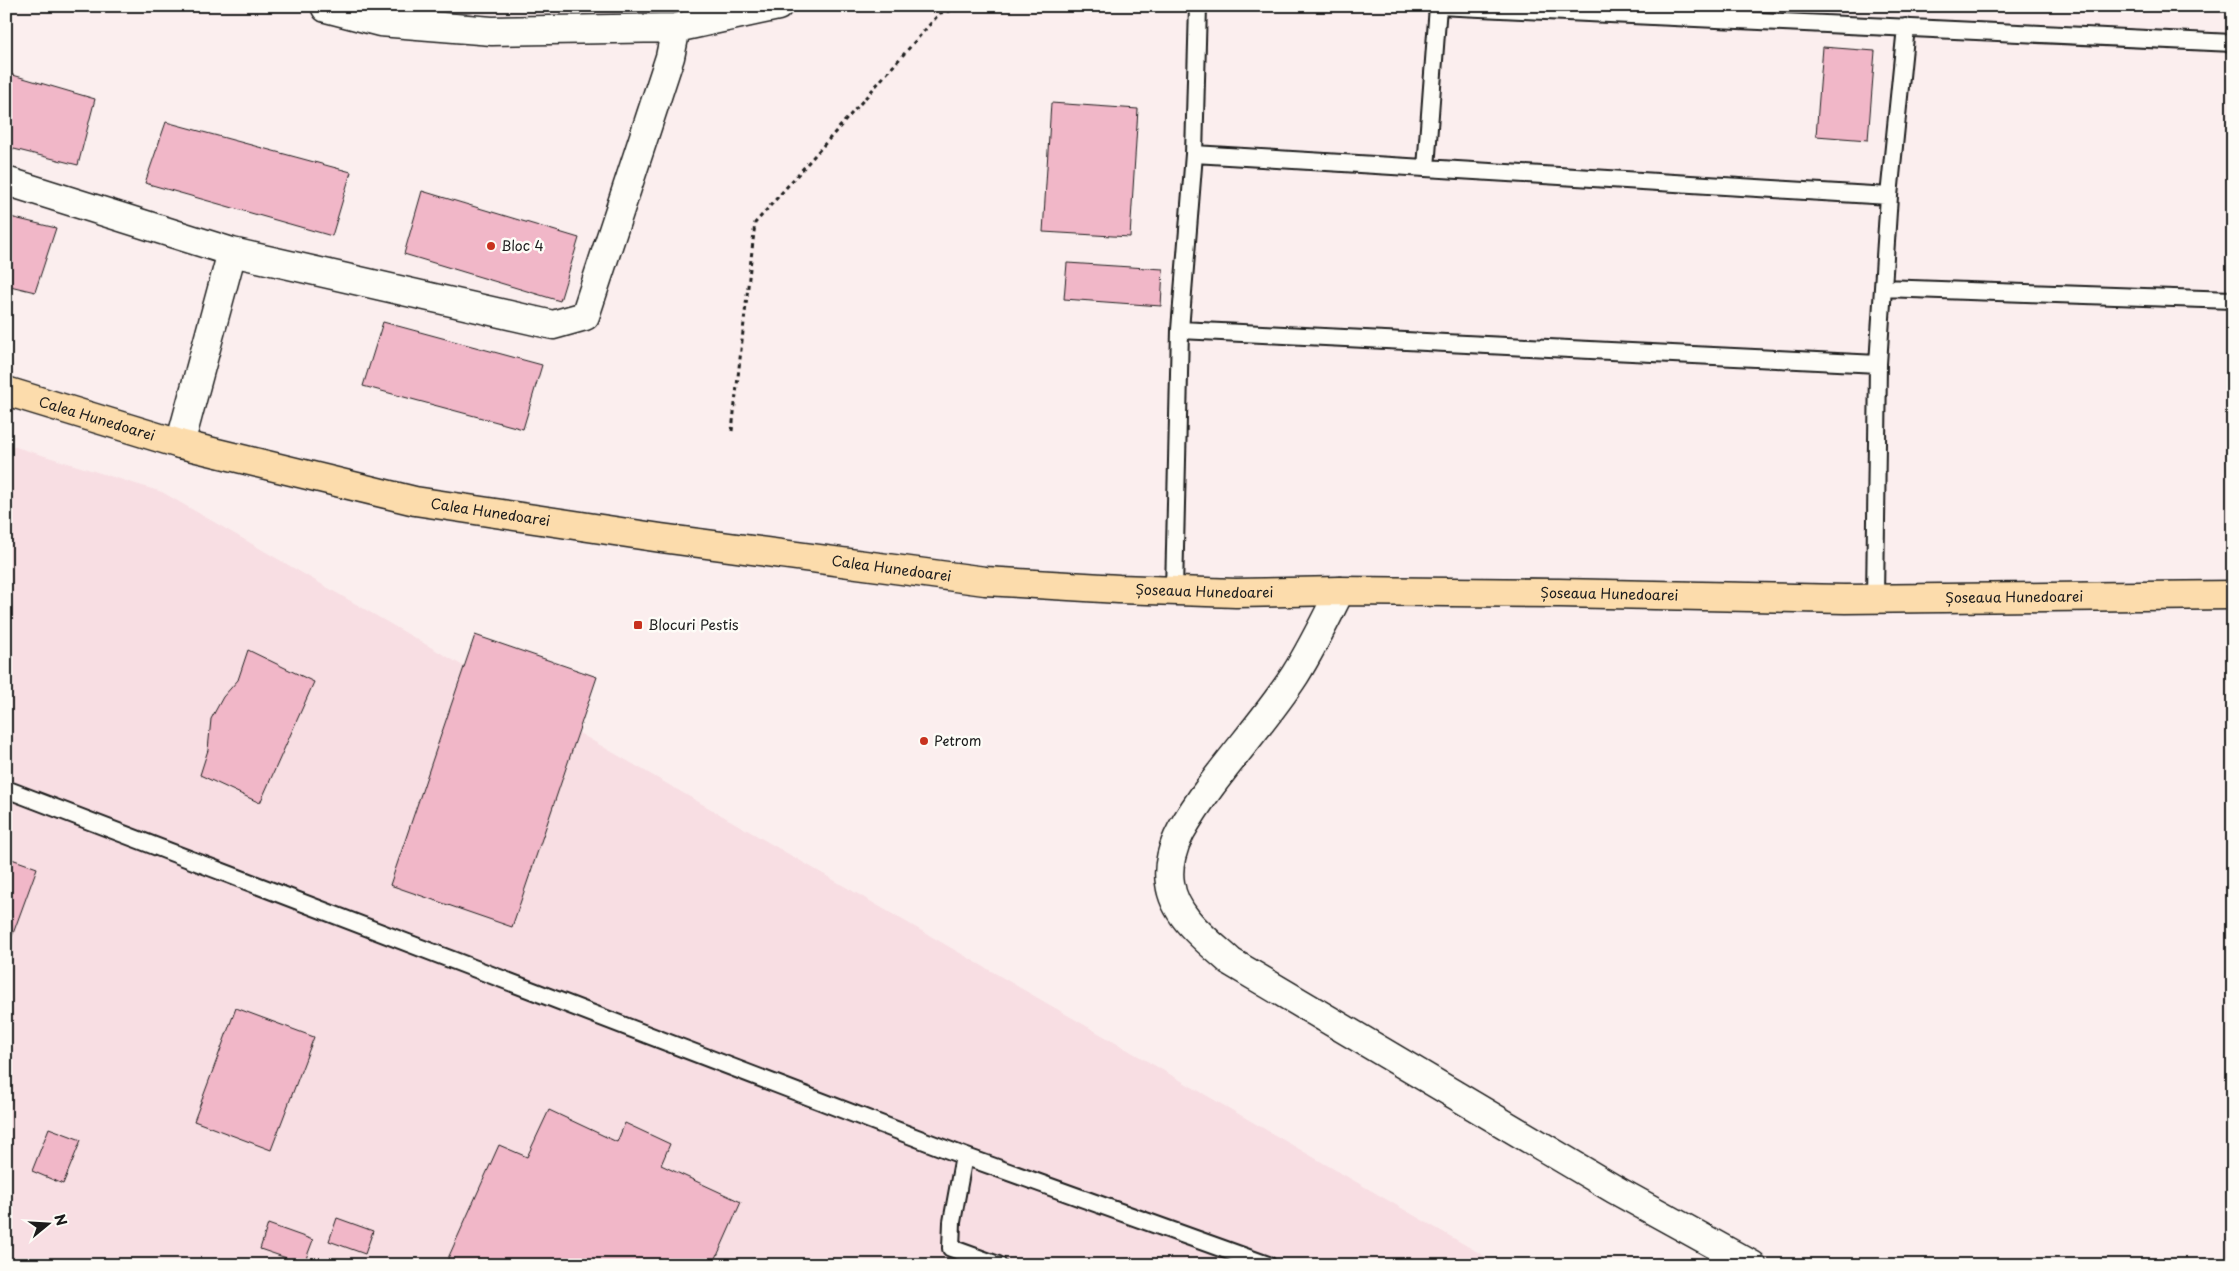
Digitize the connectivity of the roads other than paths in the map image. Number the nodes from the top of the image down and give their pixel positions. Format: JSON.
{"nodes":[{"id":1,"x":325,"y":6,"type":"edge"},
{"id":2,"x":778,"y":6,"type":"edge"},
{"id":3,"x":1198,"y":6,"type":"edge"},
{"id":4,"x":1906,"y":27,"type":"junction"},
{"id":5,"x":676,"y":28,"type":"junction"},
{"id":6,"x":2233,"y":43,"type":"edge"},
{"id":7,"x":1194,"y":154,"type":"junction"},
{"id":8,"x":1426,"y":168,"type":"junction"},
{"id":9,"x":6,"y":180,"type":"edge"},
{"id":10,"x":1889,"y":196,"type":"junction"},
{"id":11,"x":232,"y":252,"type":"junction"},
{"id":12,"x":1883,"y":288,"type":"junction"},
{"id":13,"x":2233,"y":300,"type":"edge"},
{"id":14,"x":1180,"y":330,"type":"junction"},
{"id":15,"x":1878,"y":364,"type":"junction"},
{"id":16,"x":6,"y":391,"type":"edge"},
{"id":17,"x":180,"y":444,"type":"junction"},
{"id":18,"x":984,"y":581,"type":"joint"},
{"id":19,"x":1174,"y":591,"type":"junction"},
{"id":20,"x":1340,"y":591,"type":"junction"},
{"id":21,"x":2233,"y":595,"type":"edge"},
{"id":22,"x":1874,"y":599,"type":"junction"},
{"id":23,"x":6,"y":789,"type":"edge"},
{"id":24,"x":964,"y":1156,"type":"junction"},
{"id":25,"x":998,"y":1265,"type":"edge"},
{"id":26,"x":1268,"y":1265,"type":"edge"},
{"id":27,"x":1752,"y":1265,"type":"edge"}],
"edges":[{"from":1,"to":5,"type":"street"},
{"from":2,"to":5,"type":"street"},
{"from":3,"to":7,"type":"lane"},
{"from":4,"to":6,"type":"lane"},
{"from":4,"to":8,"type":"lane"},
{"from":4,"to":10,"type":"lane"},
{"from":5,"to":11,"type":"street"},
{"from":7,"to":8,"type":"lane"},
{"from":7,"to":14,"type":"lane"},
{"from":8,"to":10,"type":"lane"},
{"from":9,"to":11,"type":"street"},
{"from":10,"to":12,"type":"lane"},
{"from":11,"to":17,"type":"street"},
{"from":12,"to":13,"type":"lane"},
{"from":12,"to":15,"type":"lane"},
{"from":14,"to":15,"type":"lane"},
{"from":14,"to":19,"type":"lane"},
{"from":15,"to":22,"type":"lane"},
{"from":16,"to":17,"type":"main road","name":"Calea Hunedoarei"},
{"from":17,"to":18,"type":"main road","name":"Calea Hunedoarei"},
{"from":18,"to":19,"type":"main road","name":"Șoseaua Hunedoarei"},
{"from":19,"to":20,"type":"main road","name":"Șoseaua Hunedoarei"},
{"from":20,"to":22,"type":"main road","name":"Șoseaua Hunedoarei"},
{"from":20,"to":27,"type":"street"},
{"from":21,"to":22,"type":"main road","name":"Șoseaua Hunedoarei"},
{"from":23,"to":24,"type":"lane"},
{"from":24,"to":25,"type":"lane"},
{"from":24,"to":26,"type":"lane"}]}
